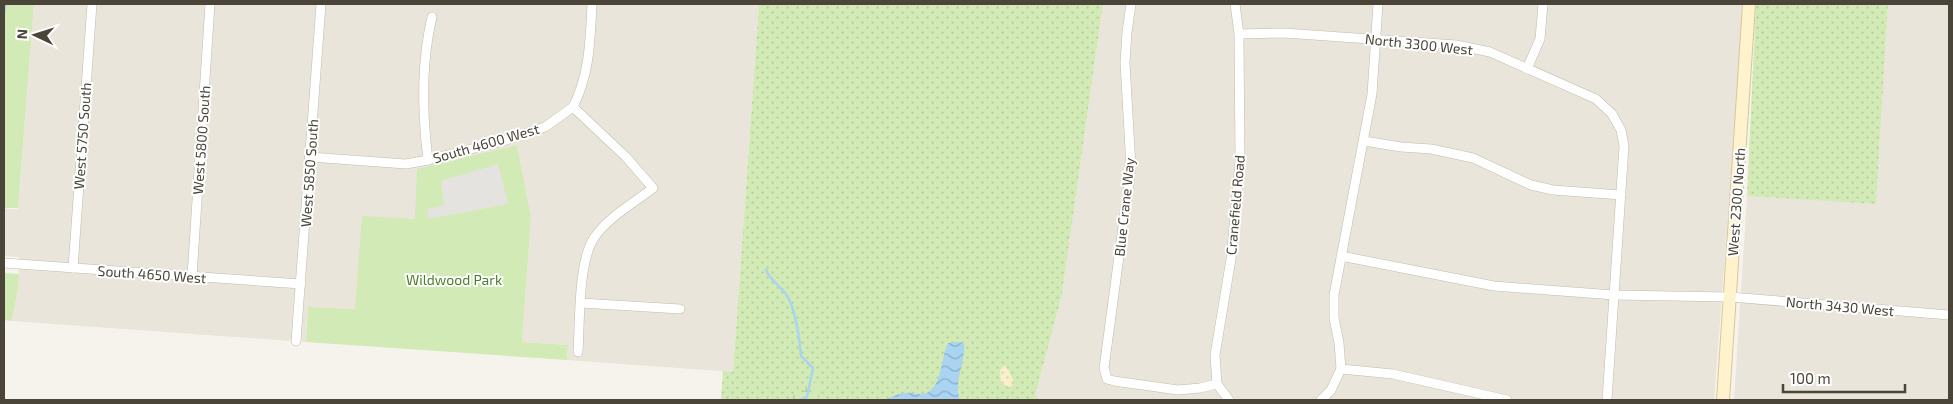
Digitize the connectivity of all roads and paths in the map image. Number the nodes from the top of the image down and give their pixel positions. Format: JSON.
{"nodes":[{"id":1,"x":92,"y":4,"type":"edge"},
{"id":2,"x":210,"y":4,"type":"edge"},
{"id":3,"x":321,"y":4,"type":"edge"},
{"id":4,"x":592,"y":4,"type":"edge"},
{"id":5,"x":1131,"y":4,"type":"edge"},
{"id":6,"x":1235,"y":4,"type":"edge"},
{"id":7,"x":1378,"y":4,"type":"edge"},
{"id":8,"x":1543,"y":4,"type":"edge"},
{"id":9,"x":1749,"y":4,"type":"edge"},
{"id":10,"x":432,"y":17,"type":"dead end"},
{"id":11,"x":1239,"y":34,"type":"junction"},
{"id":12,"x":1376,"y":39,"type":"junction"},
{"id":13,"x":1527,"y":69,"type":"junction"},
{"id":14,"x":574,"y":107,"type":"junction"},
{"id":15,"x":1364,"y":141,"type":"junction"},
{"id":16,"x":310,"y":157,"type":"junction"},
{"id":17,"x":428,"y":160,"type":"junction"},
{"id":18,"x":1621,"y":195,"type":"junction"},
{"id":19,"x":1341,"y":256,"type":"junction"},
{"id":20,"x":4,"y":263,"type":"edge"},
{"id":21,"x":73,"y":268,"type":"junction"},
{"id":22,"x":192,"y":276,"type":"junction"},
{"id":23,"x":301,"y":284,"type":"junction"},
{"id":24,"x":1614,"y":295,"type":"junction"},
{"id":25,"x":1730,"y":298,"type":"junction"},
{"id":26,"x":581,"y":303,"type":"junction"},
{"id":27,"x":680,"y":308,"type":"dead end"},
{"id":28,"x":1949,"y":315,"type":"edge"},
{"id":29,"x":296,"y":341,"type":"dead end"},
{"id":30,"x":578,"y":352,"type":"dead end"},
{"id":31,"x":1341,"y":369,"type":"junction"},
{"id":32,"x":1217,"y":384,"type":"junction"},
{"id":33,"x":1230,"y":400,"type":"edge"},
{"id":34,"x":1321,"y":400,"type":"edge"},
{"id":35,"x":1507,"y":400,"type":"edge"},
{"id":36,"x":1607,"y":400,"type":"edge"},
{"id":37,"x":1723,"y":400,"type":"edge"}],
"edges":[{"from":1,"to":21,"type":"street","name":"West 5750 South"},
{"from":2,"to":22,"type":"street","name":"West 5800 South"},
{"from":3,"to":16,"type":"street","name":"West 5850 South"},
{"from":4,"to":14,"type":"street"},
{"from":5,"to":32,"type":"street","name":"Blue Crane Way"},
{"from":6,"to":11,"type":"street","name":"Cranefield Road"},
{"from":7,"to":12,"type":"street"},
{"from":8,"to":13,"type":"street"},
{"from":9,"to":25,"type":"street","name":"West 2300 North"},
{"from":10,"to":17,"type":"street"},
{"from":11,"to":12,"type":"street","name":"North 3300 West"},
{"from":11,"to":32,"type":"street","name":"Cranefield Road"},
{"from":12,"to":13,"type":"street","name":"North 3300 West"},
{"from":12,"to":15,"type":"street"},
{"from":13,"to":18,"type":"street","name":"North 3300 West"},
{"from":14,"to":17,"type":"street","name":"South 4600 West"},
{"from":14,"to":26,"type":"street"},
{"from":15,"to":18,"type":"street"},
{"from":15,"to":19,"type":"street"},
{"from":16,"to":17,"type":"street","name":"South 4600 West"},
{"from":16,"to":23,"type":"street","name":"West 5850 South"},
{"from":18,"to":24,"type":"street"},
{"from":19,"to":24,"type":"street","name":"North 3430 West"},
{"from":19,"to":31,"type":"street"},
{"from":20,"to":21,"type":"street","name":"South 4650 West"},
{"from":21,"to":22,"type":"street","name":"South 4650 West"},
{"from":22,"to":23,"type":"street","name":"South 4650 West"},
{"from":23,"to":29,"type":"street","name":"West 5850 South"},
{"from":24,"to":25,"type":"street","name":"North 3430 West"},
{"from":24,"to":36,"type":"street"},
{"from":25,"to":28,"type":"street","name":"North 3430 West"},
{"from":25,"to":37,"type":"street","name":"West 2300 North"},
{"from":26,"to":27,"type":"street"},
{"from":26,"to":30,"type":"street"},
{"from":31,"to":34,"type":"street"},
{"from":31,"to":35,"type":"street"},
{"from":32,"to":33,"type":"street"}]}
